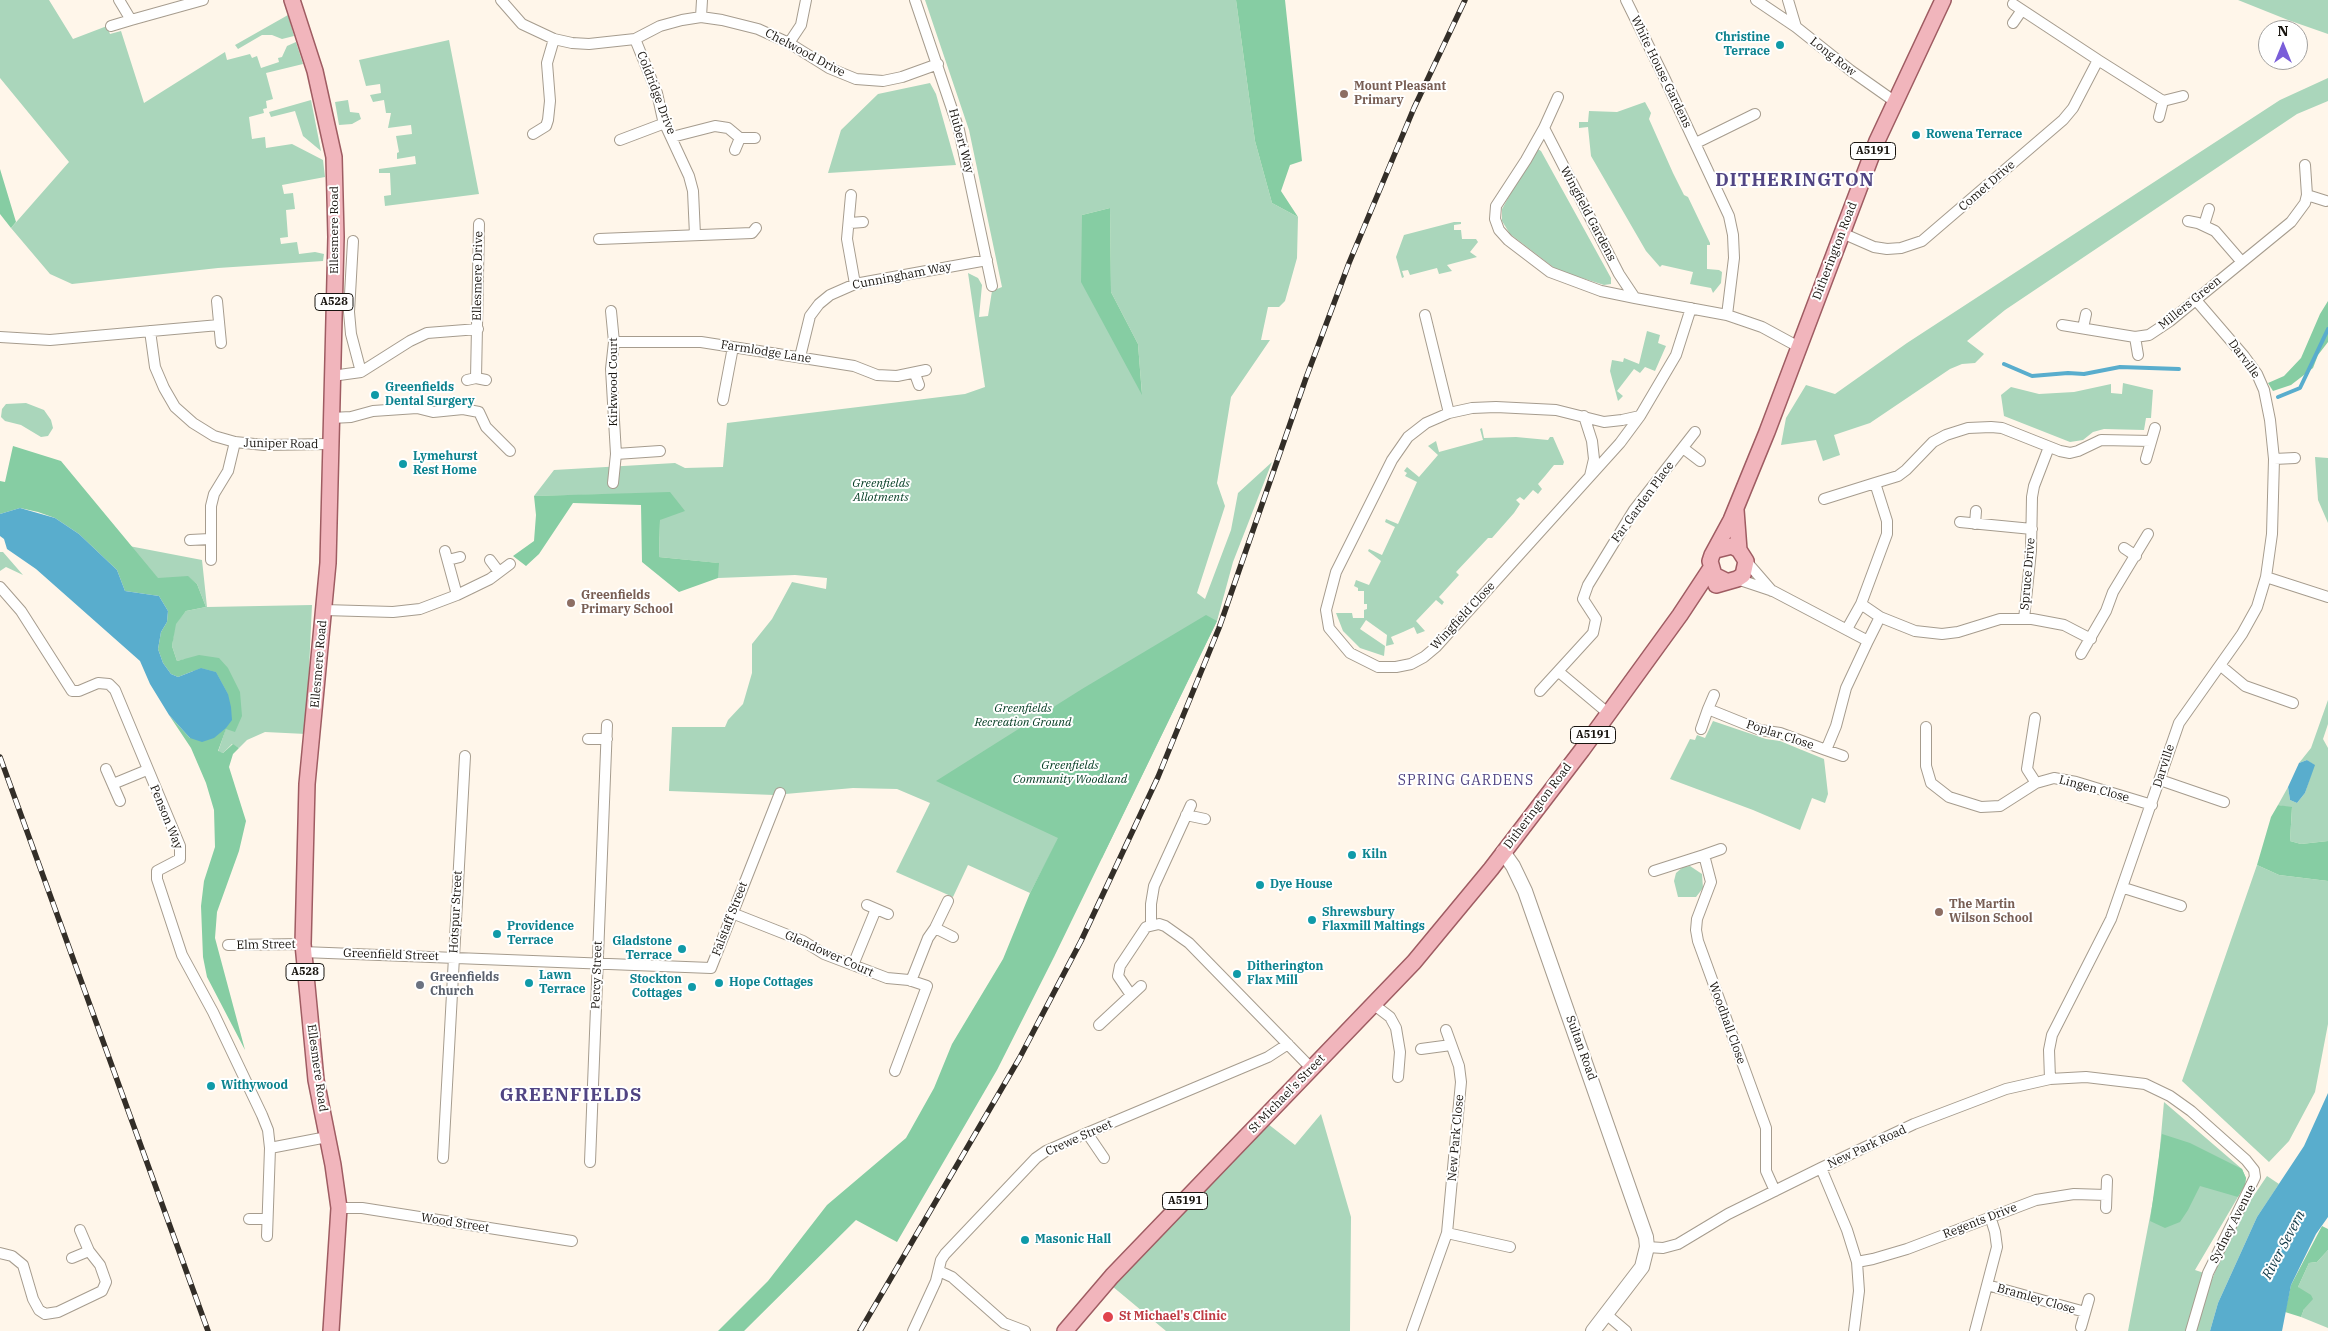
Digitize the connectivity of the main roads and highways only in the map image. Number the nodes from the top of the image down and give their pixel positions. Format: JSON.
{"nodes":[{"id":1,"x":292,"y":0,"type":"edge"},
{"id":2,"x":1943,"y":0,"type":"edge"},
{"id":3,"x":1736,"y":506,"type":"junction"},
{"id":4,"x":1716,"y":550,"type":"junction"},
{"id":5,"x":1742,"y":555,"type":"junction"},
{"id":6,"x":1711,"y":568,"type":"junction"},
{"id":7,"x":1731,"y":580,"type":"junction"},
{"id":8,"x":1680,"y":615,"type":"junction"},
{"id":9,"x":1503,"y":852,"type":"joint"},
{"id":10,"x":331,"y":1331,"type":"edge"},
{"id":11,"x":1065,"y":1331,"type":"edge"}],
"edges":[{"from":1,"to":10,"type":"main road","name":"Ellesmere Road","number":"A528"},
{"from":2,"to":3,"type":"main road","name":"Ditherington Road","number":"A5191"},
{"from":3,"to":4,"type":"main road","name":"Ditherington Road","number":"A5191"},
{"from":3,"to":5,"type":"main road","name":"Ditherington Road","number":"A5191"},
{"from":4,"to":5,"type":"main road"},
{"from":4,"to":6,"type":"main road","name":"Ditherington Road","number":"A5191"},
{"from":5,"to":7,"type":"main road"},
{"from":6,"to":7,"type":"main road"},
{"from":6,"to":8,"type":"main road","name":"Ditherington Road","number":"A5191"},
{"from":7,"to":8,"type":"main road","name":"Ditherington Road","number":"A5191"},
{"from":8,"to":9,"type":"main road","name":"Ditherington Road","number":"A5191"},
{"from":9,"to":11,"type":"main road","name":"St Michael's Street","number":"A5191"}]}
